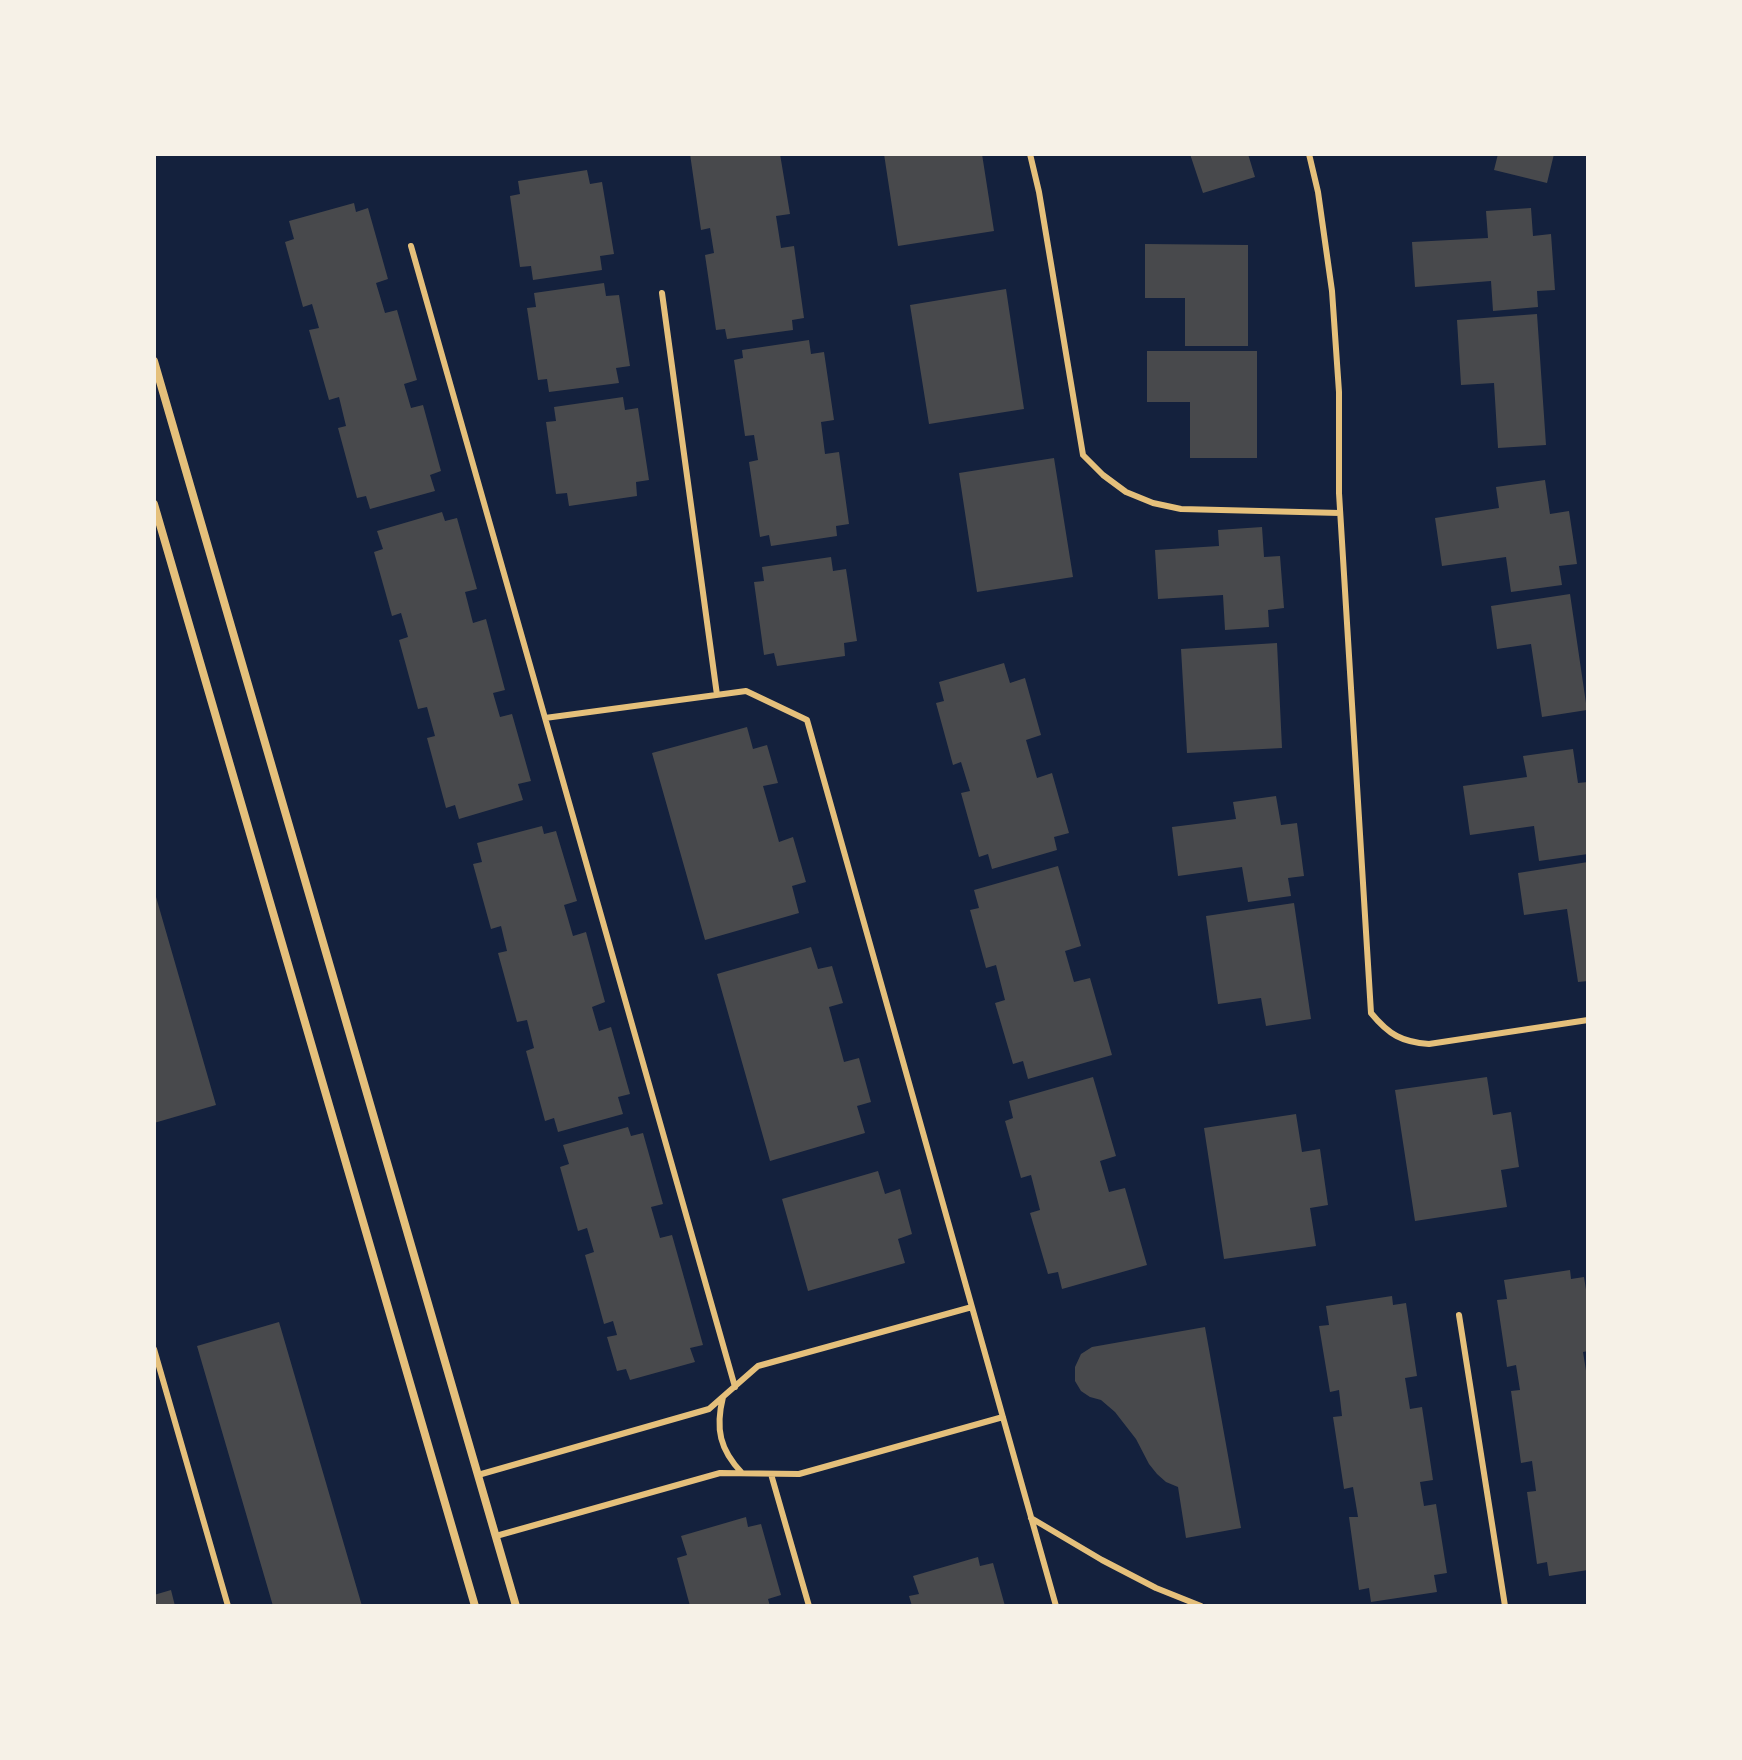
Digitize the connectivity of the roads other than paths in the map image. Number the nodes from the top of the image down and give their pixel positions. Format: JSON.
{"nodes":[{"id":1,"x":1030,"y":154,"type":"edge"},
{"id":2,"x":1309,"y":154,"type":"edge"},
{"id":3,"x":411,"y":246,"type":"dead end"},
{"id":4,"x":662,"y":293,"type":"dead end"},
{"id":5,"x":154,"y":361,"type":"edge"},
{"id":6,"x":154,"y":504,"type":"edge"},
{"id":7,"x":1340,"y":513,"type":"junction"},
{"id":8,"x":717,"y":695,"type":"junction"},
{"id":9,"x":545,"y":718,"type":"junction"},
{"id":10,"x":1588,"y":1020,"type":"edge"},
{"id":11,"x":972,"y":1307,"type":"junction"},
{"id":12,"x":1459,"y":1315,"type":"dead end"},
{"id":13,"x":154,"y":1349,"type":"edge"},
{"id":14,"x":735,"y":1387,"type":"junction"},
{"id":15,"x":723,"y":1397,"type":"junction"},
{"id":16,"x":1003,"y":1417,"type":"junction"},
{"id":17,"x":742,"y":1473,"type":"junction"},
{"id":18,"x":771,"y":1474,"type":"junction"},
{"id":19,"x":478,"y":1475,"type":"junction"},
{"id":20,"x":1031,"y":1518,"type":"junction"},
{"id":21,"x":496,"y":1536,"type":"junction"},
{"id":22,"x":228,"y":1606,"type":"edge"},
{"id":23,"x":475,"y":1606,"type":"edge"},
{"id":24,"x":516,"y":1606,"type":"edge"},
{"id":25,"x":809,"y":1606,"type":"edge"},
{"id":26,"x":1056,"y":1606,"type":"edge"},
{"id":27,"x":1201,"y":1606,"type":"edge"},
{"id":28,"x":1505,"y":1606,"type":"edge"}],
"edges":[{"from":1,"to":7,"type":"lane"},
{"from":2,"to":7,"type":"lane"},
{"from":3,"to":9,"type":"lane"},
{"from":4,"to":8,"type":"lane"},
{"from":5,"to":19,"type":"street"},
{"from":6,"to":23,"type":"street"},
{"from":7,"to":10,"type":"lane"},
{"from":8,"to":9,"type":"lane"},
{"from":8,"to":11,"type":"lane"},
{"from":9,"to":14,"type":"lane"},
{"from":11,"to":14,"type":"lane"},
{"from":11,"to":16,"type":"lane"},
{"from":12,"to":28,"type":"lane"},
{"from":13,"to":22,"type":"lane"},
{"from":14,"to":15,"type":"lane"},
{"from":15,"to":17,"type":"lane"},
{"from":15,"to":19,"type":"lane"},
{"from":16,"to":18,"type":"lane"},
{"from":16,"to":20,"type":"lane"},
{"from":17,"to":18,"type":"lane"},
{"from":17,"to":21,"type":"lane"},
{"from":18,"to":25,"type":"lane"},
{"from":19,"to":21,"type":"street"},
{"from":20,"to":26,"type":"lane"},
{"from":20,"to":27,"type":"lane"},
{"from":21,"to":24,"type":"street"}]}
